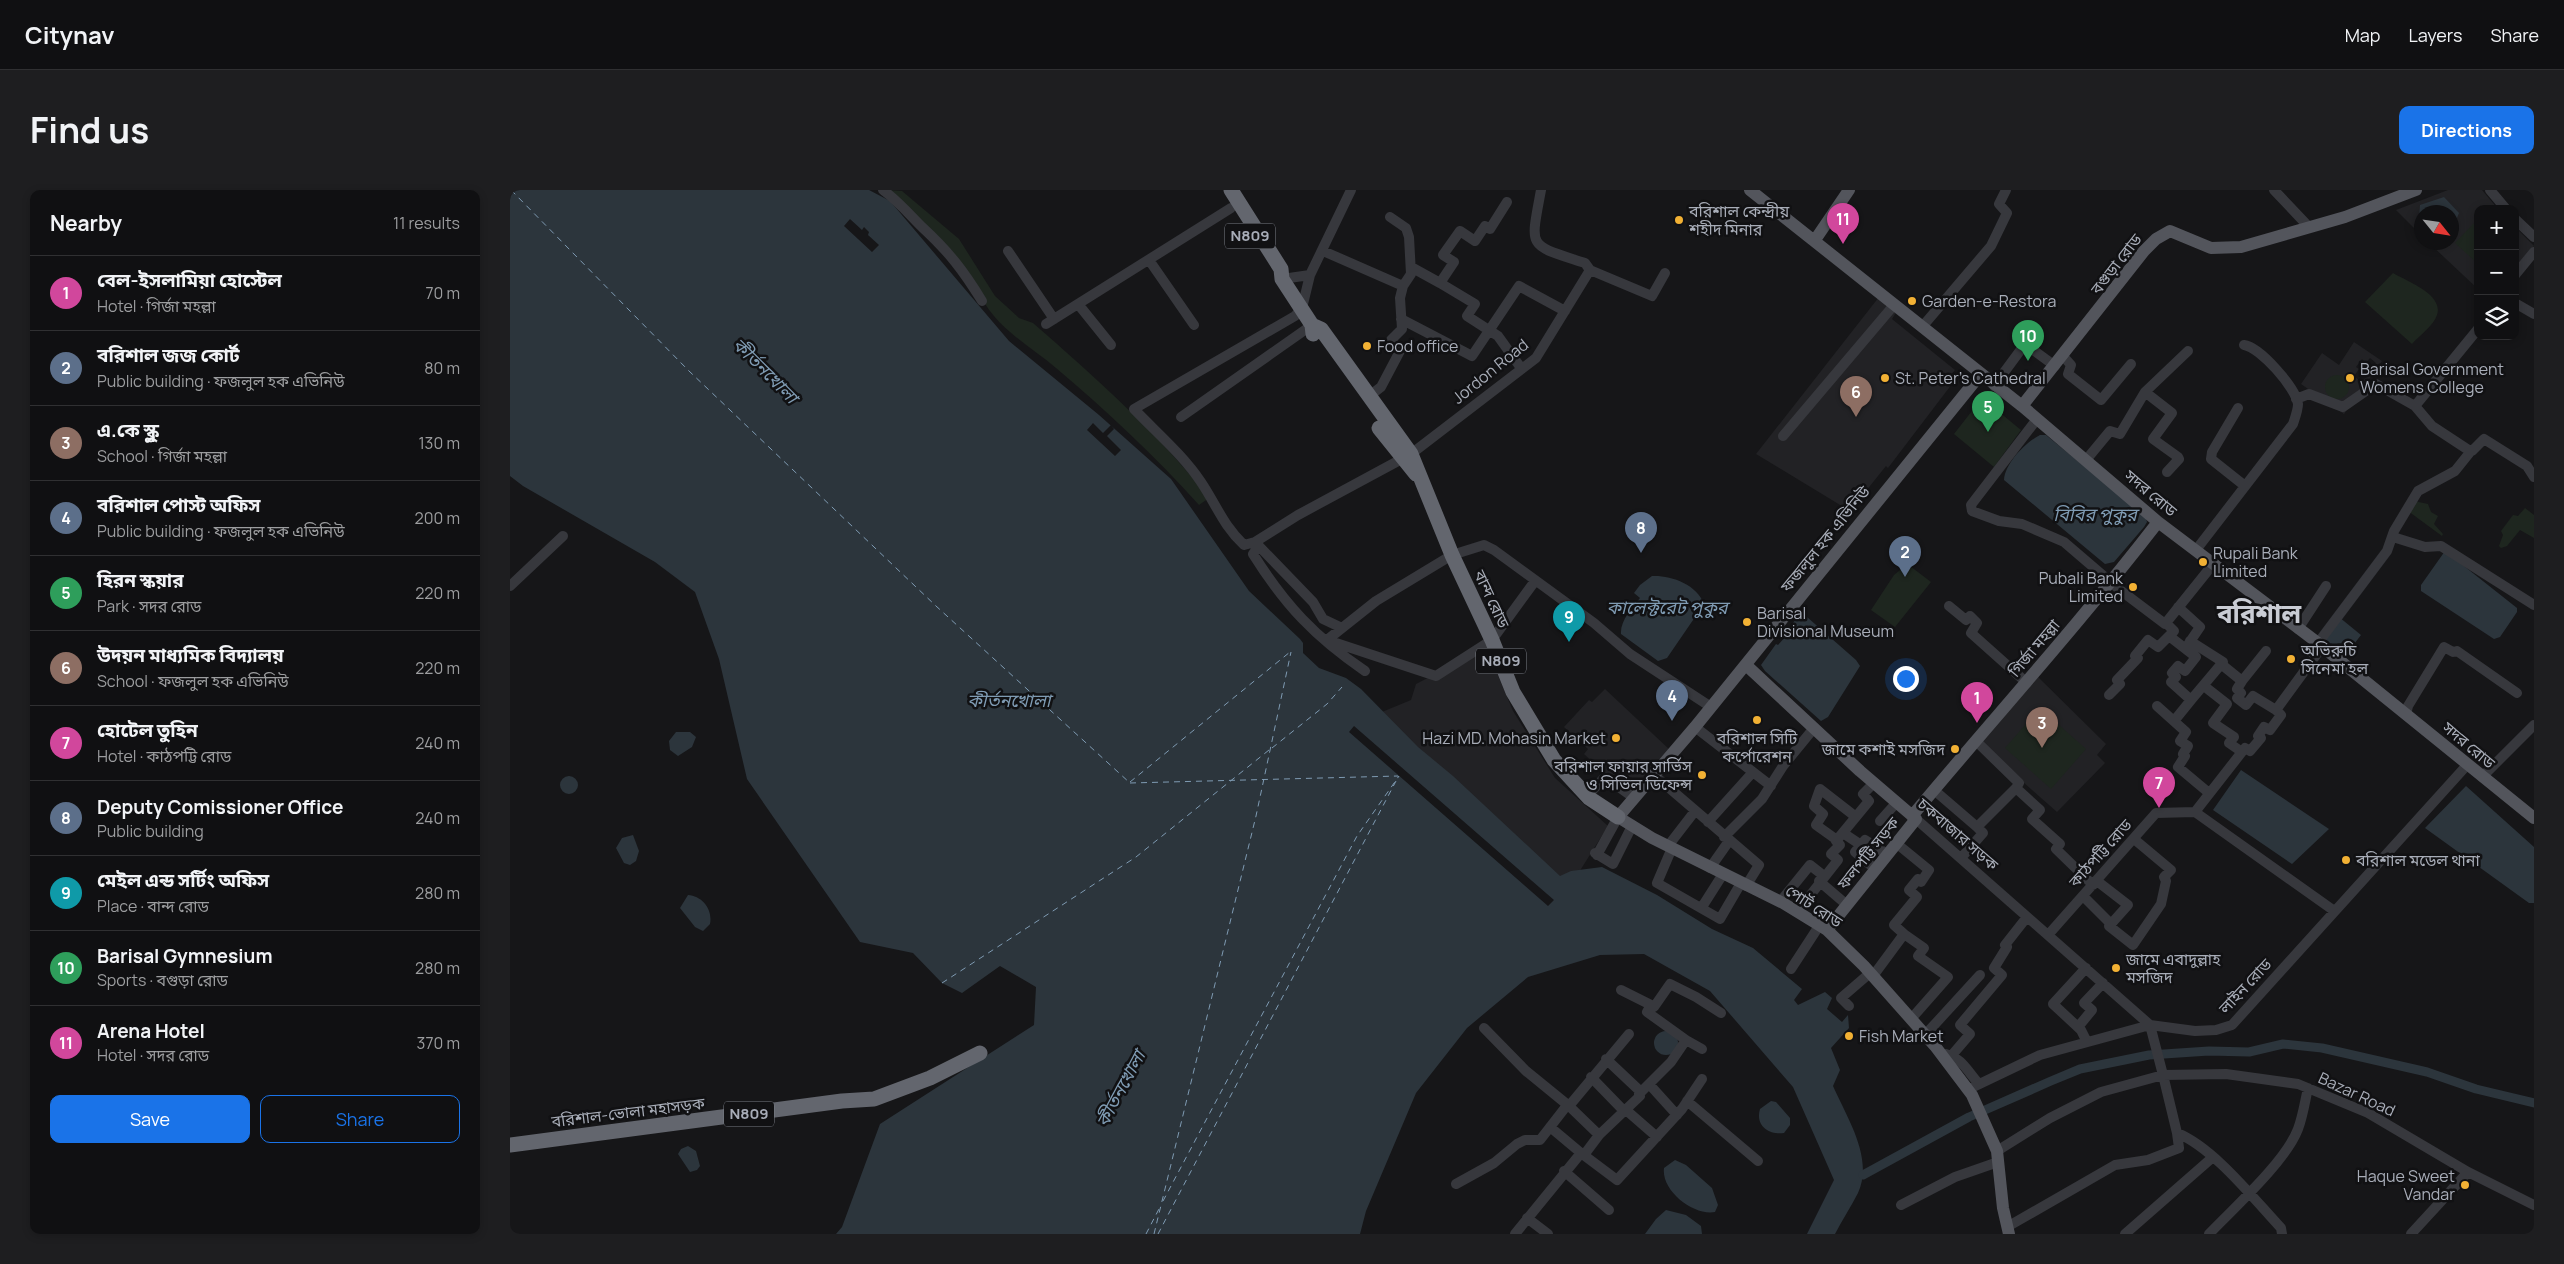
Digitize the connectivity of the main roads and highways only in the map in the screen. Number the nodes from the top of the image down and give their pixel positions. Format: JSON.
{"nodes":[{"id":1,"x":1750,"y":190,"type":"edge"},
{"id":2,"x":1849,"y":190,"type":"edge"},
{"id":3,"x":2415,"y":190,"type":"edge"},
{"id":4,"x":1232,"y":195,"type":"edge"},
{"id":5,"x":1815,"y":240,"type":"junction"},
{"id":6,"x":1312,"y":324,"type":"junction"},
{"id":7,"x":1980,"y":375,"type":"junction"},
{"id":8,"x":2022,"y":406,"type":"junction"},
{"id":9,"x":1406,"y":456,"type":"junction"},
{"id":10,"x":2158,"y":522,"type":"junction"},
{"id":11,"x":1746,"y":664,"type":"junction"},
{"id":12,"x":1618,"y":817,"type":"junction"},
{"id":13,"x":1914,"y":817,"type":"junction"},
{"id":14,"x":2534,"y":818,"type":"edge"},
{"id":15,"x":1823,"y":928,"type":"junction"},
{"id":16,"x":980,"y":1053,"type":"dead end"},
{"id":17,"x":510,"y":1145,"type":"edge"},
{"id":18,"x":2008,"y":1231,"type":"edge"}],
"edges":[{"from":1,"to":5,"type":"main road","name":"সদর রোড"},
{"from":2,"to":5,"type":"main road"},
{"from":3,"to":8,"type":"main road","name":"বগুড়া রোড"},
{"from":4,"to":6,"type":"highway","name":"বান্দ রোড","number":"N809"},
{"from":5,"to":7,"type":"main road","name":"সদর রোড"},
{"from":6,"to":9,"type":"highway","name":"বান্দ রোড","number":"N809"},
{"from":6,"to":9,"type":"highway","name":"বান্দ রোড","number":"N809"},
{"from":7,"to":8,"type":"main road","name":"সদর রোড"},
{"from":7,"to":11,"type":"main road","name":"ফজলুল হক এভিনিউ"},
{"from":8,"to":10,"type":"main road","name":"সদর রোড"},
{"from":9,"to":12,"type":"highway","name":"বান্দ রোড","number":"N809"},
{"from":10,"to":13,"type":"main road","name":"গির্জা মহল্লা"},
{"from":10,"to":14,"type":"main road","name":"সদর রোড"},
{"from":11,"to":12,"type":"main road","name":"ফজলুল হক এভিনিউ"},
{"from":11,"to":13,"type":"main road","name":"চকবাজার সড়ক"},
{"from":12,"to":15,"type":"main road","name":"পোর্ট রোড"},
{"from":13,"to":15,"type":"main road","name":"ফলপট্টি সড়ক"},
{"from":15,"to":18,"type":"main road","name":"পোর্ট রোড"},
{"from":16,"to":17,"type":"highway","name":"বরিশাল-ভোলা মহাসড়ক","number":"N809"}]}
